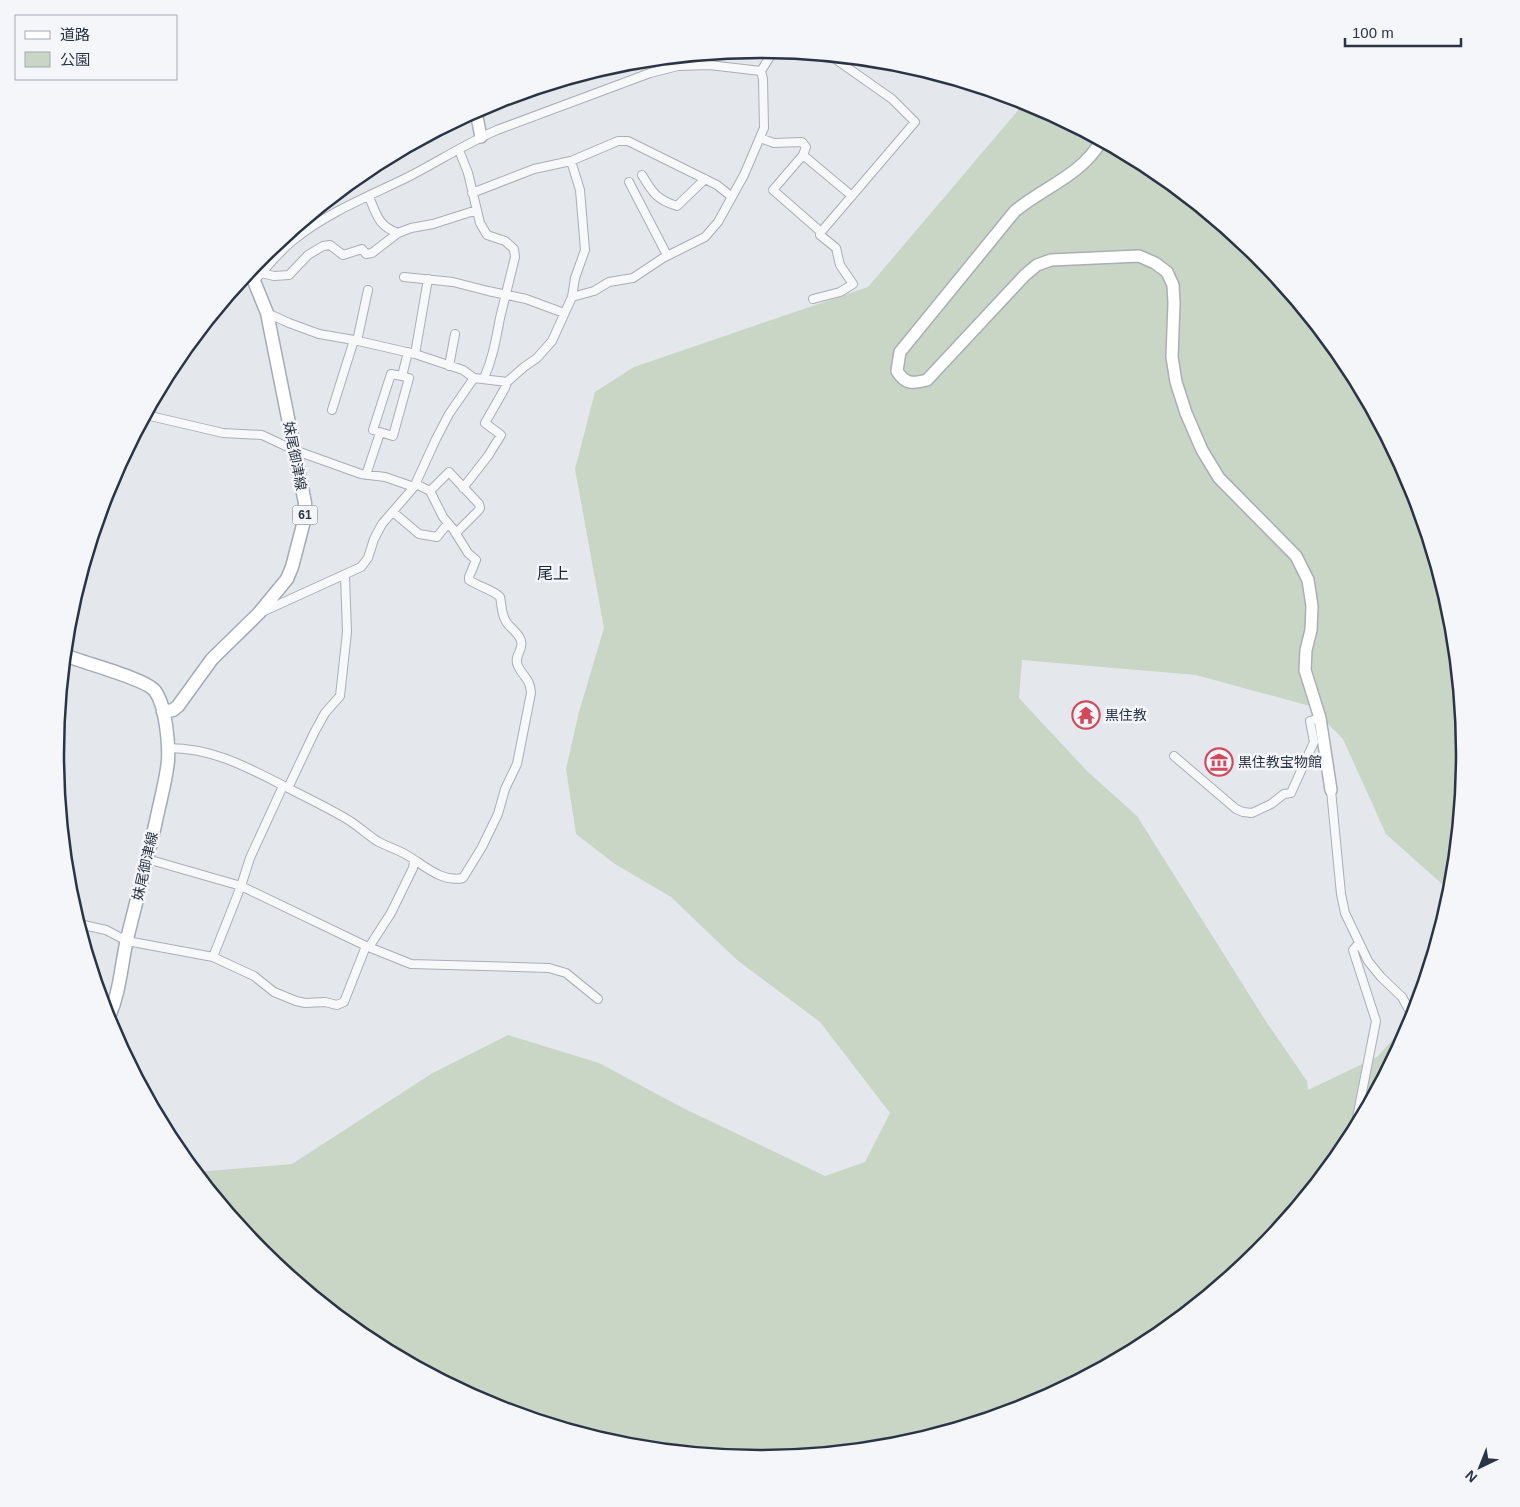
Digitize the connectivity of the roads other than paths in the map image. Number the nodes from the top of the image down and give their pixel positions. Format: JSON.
{"nodes":[{"id":1,"x":769,"y":58,"type":"edge"},
{"id":2,"x":839,"y":62,"type":"edge"},
{"id":3,"x":761,"y":71,"type":"junction"},
{"id":4,"x":477,"y":118,"type":"edge"},
{"id":5,"x":480,"y":137,"type":"junction"},
{"id":6,"x":760,"y":138,"type":"junction"},
{"id":7,"x":1098,"y":146,"type":"edge"},
{"id":8,"x":459,"y":150,"type":"junction"},
{"id":9,"x":803,"y":155,"type":"junction"},
{"id":10,"x":571,"y":161,"type":"junction"},
{"id":11,"x":642,"y":175,"type":"dead end"},
{"id":12,"x":706,"y":179,"type":"junction"},
{"id":13,"x":629,"y":182,"type":"dead end"},
{"id":14,"x":472,"y":193,"type":"junction"},
{"id":15,"x":852,"y":196,"type":"junction"},
{"id":16,"x":369,"y":197,"type":"junction"},
{"id":17,"x":732,"y":197,"type":"junction"},
{"id":18,"x":476,"y":210,"type":"junction"},
{"id":19,"x":821,"y":232,"type":"junction"},
{"id":20,"x":398,"y":233,"type":"junction"},
{"id":21,"x":667,"y":255,"type":"junction"},
{"id":22,"x":256,"y":274,"type":"edge"},
{"id":23,"x":254,"y":276,"type":"edge"},
{"id":24,"x":404,"y":277,"type":"dead end"},
{"id":25,"x":428,"y":279,"type":"junction"},
{"id":26,"x":368,"y":290,"type":"dead end"},
{"id":27,"x":506,"y":294,"type":"junction"},
{"id":28,"x":572,"y":297,"type":"junction"},
{"id":29,"x":813,"y":299,"type":"dead end"},
{"id":30,"x":267,"y":313,"type":"junction"},
{"id":31,"x":564,"y":313,"type":"junction"},
{"id":32,"x":455,"y":334,"type":"dead end"},
{"id":33,"x":355,"y":340,"type":"junction"},
{"id":34,"x":411,"y":353,"type":"junction"},
{"id":35,"x":449,"y":366,"type":"junction"},
{"id":36,"x":402,"y":376,"type":"junction"},
{"id":37,"x":474,"y":378,"type":"junction"},
{"id":38,"x":484,"y":378,"type":"junction"},
{"id":39,"x":507,"y":382,"type":"junction"},
{"id":40,"x":332,"y":410,"type":"dead end"},
{"id":41,"x":151,"y":416,"type":"edge"},
{"id":42,"x":380,"y":432,"type":"junction"},
{"id":43,"x":294,"y":450,"type":"junction"},
{"id":44,"x":366,"y":475,"type":"junction"},
{"id":45,"x":415,"y":486,"type":"junction"},
{"id":46,"x":463,"y":488,"type":"junction"},
{"id":47,"x":430,"y":491,"type":"junction"},
{"id":48,"x":392,"y":512,"type":"junction"},
{"id":49,"x":448,"y":523,"type":"junction"},
{"id":50,"x":456,"y":533,"type":"junction"},
{"id":51,"x":345,"y":576,"type":"junction"},
{"id":52,"x":259,"y":613,"type":"junction"},
{"id":53,"x":71,"y":658,"type":"edge"},
{"id":54,"x":163,"y":712,"type":"junction"},
{"id":55,"x":1320,"y":718,"type":"junction"},
{"id":56,"x":168,"y":748,"type":"junction"},
{"id":57,"x":1174,"y":756,"type":"dead end"},
{"id":58,"x":286,"y":787,"type":"junction"},
{"id":59,"x":1331,"y":790,"type":"joint"},
{"id":60,"x":147,"y":860,"type":"junction"},
{"id":61,"x":414,"y":861,"type":"junction"},
{"id":62,"x":241,"y":886,"type":"junction"},
{"id":63,"x":86,"y":926,"type":"edge"},
{"id":64,"x":127,"y":941,"type":"junction"},
{"id":65,"x":1359,"y":944,"type":"junction"},
{"id":66,"x":368,"y":946,"type":"junction"},
{"id":67,"x":212,"y":957,"type":"junction"},
{"id":68,"x":598,"y":999,"type":"dead end"},
{"id":69,"x":112,"y":1007,"type":"edge"},
{"id":70,"x":1408,"y":1007,"type":"edge"},
{"id":71,"x":1359,"y":1109,"type":"edge"}],
"edges":[{"from":1,"to":3,"type":"street"},
{"from":2,"to":15,"type":"street"},
{"from":3,"to":5,"type":"street"},
{"from":3,"to":6,"type":"street"},
{"from":4,"to":5,"type":"street"},
{"from":5,"to":8,"type":"street"},
{"from":6,"to":9,"type":"street"},
{"from":6,"to":17,"type":"street"},
{"from":7,"to":55,"type":"street"},
{"from":8,"to":14,"type":"street"},
{"from":8,"to":16,"type":"street"},
{"from":9,"to":15,"type":"street"},
{"from":9,"to":19,"type":"street"},
{"from":10,"to":12,"type":"street"},
{"from":10,"to":14,"type":"street"},
{"from":10,"to":28,"type":"street"},
{"from":11,"to":12,"type":"street"},
{"from":12,"to":17,"type":"street"},
{"from":13,"to":21,"type":"street"},
{"from":14,"to":18,"type":"street"},
{"from":15,"to":19,"type":"street"},
{"from":16,"to":20,"type":"street"},
{"from":16,"to":22,"type":"street"},
{"from":17,"to":21,"type":"street"},
{"from":18,"to":20,"type":"street"},
{"from":18,"to":27,"type":"street"},
{"from":19,"to":29,"type":"street"},
{"from":20,"to":23,"type":"street"},
{"from":21,"to":28,"type":"street"},
{"from":23,"to":30,"type":"main road","name":"妹尾御津線","number":"61"},
{"from":24,"to":25,"type":"street"},
{"from":25,"to":27,"type":"street"},
{"from":25,"to":34,"type":"street"},
{"from":26,"to":33,"type":"street"},
{"from":27,"to":31,"type":"street"},
{"from":27,"to":38,"type":"street"},
{"from":28,"to":31,"type":"street"},
{"from":30,"to":33,"type":"street"},
{"from":30,"to":43,"type":"main road","name":"妹尾御津線","number":"61"},
{"from":31,"to":39,"type":"street"},
{"from":32,"to":35,"type":"street"},
{"from":33,"to":34,"type":"street"},
{"from":33,"to":40,"type":"street"},
{"from":34,"to":35,"type":"street"},
{"from":34,"to":36,"type":"street"},
{"from":35,"to":37,"type":"street"},
{"from":36,"to":42,"type":"street"},
{"from":36,"to":42,"type":"street"},
{"from":37,"to":38,"type":"street"},
{"from":37,"to":45,"type":"street"},
{"from":38,"to":39,"type":"street"},
{"from":39,"to":46,"type":"street"},
{"from":41,"to":43,"type":"street"},
{"from":42,"to":44,"type":"street"},
{"from":43,"to":44,"type":"street"},
{"from":43,"to":52,"type":"main road","name":"妹尾御津線","number":"61"},
{"from":44,"to":45,"type":"street"},
{"from":45,"to":47,"type":"street"},
{"from":45,"to":48,"type":"street"},
{"from":46,"to":47,"type":"street"},
{"from":46,"to":50,"type":"street"},
{"from":47,"to":49,"type":"street"},
{"from":48,"to":49,"type":"street"},
{"from":48,"to":51,"type":"street"},
{"from":49,"to":50,"type":"street"},
{"from":50,"to":61,"type":"street"},
{"from":51,"to":52,"type":"street"},
{"from":51,"to":58,"type":"street"},
{"from":52,"to":54,"type":"main road","name":"妹尾御津線","number":"61"},
{"from":53,"to":54,"type":"main road","name":"妹尾御津線"},
{"from":54,"to":56,"type":"main road","name":"妹尾御津線"},
{"from":55,"to":57,"type":"street"},
{"from":55,"to":59,"type":"street"},
{"from":56,"to":58,"type":"street"},
{"from":56,"to":60,"type":"main road","name":"妹尾御津線"},
{"from":58,"to":61,"type":"street"},
{"from":58,"to":62,"type":"street"},
{"from":59,"to":65,"type":"street"},
{"from":60,"to":62,"type":"street"},
{"from":60,"to":64,"type":"main road","name":"妹尾御津線"},
{"from":61,"to":66,"type":"street"},
{"from":62,"to":66,"type":"street"},
{"from":62,"to":67,"type":"street"},
{"from":63,"to":64,"type":"street"},
{"from":64,"to":67,"type":"street"},
{"from":64,"to":69,"type":"main road","name":"妹尾御津線"},
{"from":65,"to":70,"type":"street"},
{"from":65,"to":71,"type":"street"},
{"from":66,"to":67,"type":"street"},
{"from":66,"to":68,"type":"street"}]}
